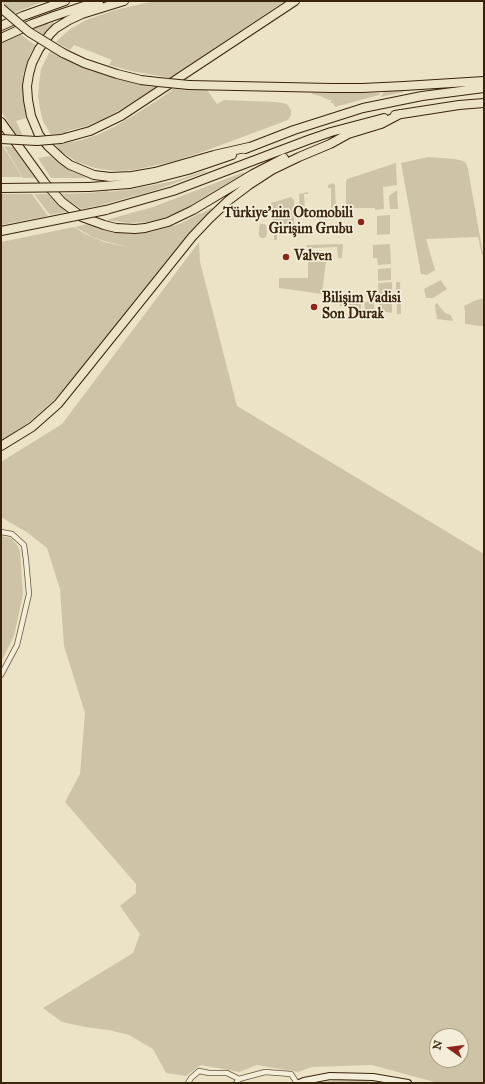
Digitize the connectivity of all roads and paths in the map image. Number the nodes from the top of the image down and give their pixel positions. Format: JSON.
{"nodes":[{"id":1,"x":65,"y":1,"type":"edge"},
{"id":2,"x":99,"y":1,"type":"edge"},
{"id":3,"x":124,"y":1,"type":"edge"},
{"id":4,"x":295,"y":1,"type":"edge"},
{"id":5,"x":1,"y":8,"type":"edge"},
{"id":6,"x":1,"y":26,"type":"edge"},
{"id":7,"x":1,"y":38,"type":"edge"},
{"id":8,"x":484,"y":81,"type":"edge"},
{"id":9,"x":484,"y":88,"type":"edge"},
{"id":10,"x":484,"y":103,"type":"edge"},
{"id":11,"x":400,"y":114,"type":"junction"},
{"id":12,"x":1,"y":122,"type":"edge"},
{"id":13,"x":350,"y":133,"type":"junction"},
{"id":14,"x":1,"y":139,"type":"edge"},
{"id":15,"x":249,"y":147,"type":"junction"},
{"id":16,"x":1,"y":188,"type":"edge"},
{"id":17,"x":1,"y":231,"type":"edge"},
{"id":18,"x":1,"y":446,"type":"edge"},
{"id":19,"x":1,"y":532,"type":"edge"},
{"id":20,"x":1,"y":676,"type":"edge"},
{"id":21,"x":237,"y":1081,"type":"edge"},
{"id":22,"x":188,"y":1083,"type":"edge"},
{"id":23,"x":298,"y":1083,"type":"edge"},
{"id":24,"x":408,"y":1083,"type":"edge"}],
"edges":[{"from":1,"to":6,"type":"highway"},
{"from":2,"to":7,"type":"highway"},
{"from":3,"to":15,"type":"highway"},
{"from":4,"to":14,"type":"highway","bridge":true},
{"from":5,"to":8,"type":"highway","bridge":true},
{"from":9,"to":15,"type":"highway"},
{"from":10,"to":11,"type":"highway"},
{"from":11,"to":13,"type":"highway"},
{"from":11,"to":17,"type":"highway","bridge":true},
{"from":12,"to":13,"type":"highway"},
{"from":13,"to":18,"type":"highway"},
{"from":15,"to":16,"type":"highway","bridge":true},
{"from":19,"to":20,"type":"street"},
{"from":21,"to":22,"type":"street"},
{"from":21,"to":23,"type":"street"},
{"from":23,"to":24,"type":"main road"}]}
